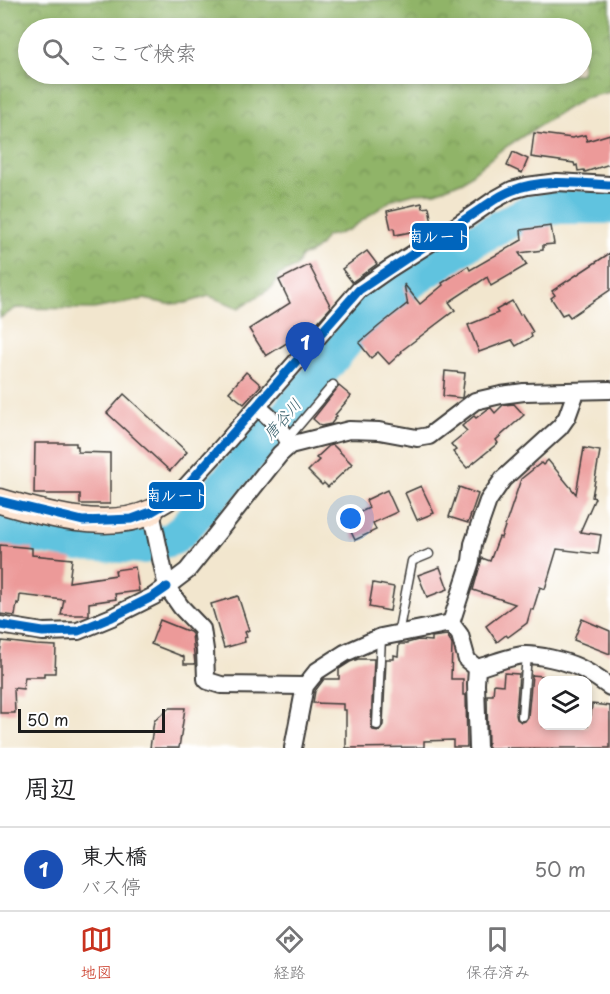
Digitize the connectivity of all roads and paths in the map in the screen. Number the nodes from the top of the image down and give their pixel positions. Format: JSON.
{"nodes":[{"id":1,"x":610,"y":185,"type":"edge"},
{"id":2,"x":333,"y":385,"type":"dead end"},
{"id":3,"x":610,"y":390,"type":"edge"},
{"id":4,"x":576,"y":392,"type":"junction"},
{"id":5,"x":263,"y":412,"type":"junction"},
{"id":6,"x":287,"y":438,"type":"junction"},
{"id":7,"x":0,"y":501,"type":"edge"},
{"id":8,"x":152,"y":520,"type":"junction"},
{"id":9,"x":429,"y":554,"type":"dead end"},
{"id":10,"x":167,"y":586,"type":"junction"},
{"id":11,"x":451,"y":623,"type":"junction"},
{"id":12,"x":0,"y":625,"type":"edge"},
{"id":13,"x":389,"y":635,"type":"junction"},
{"id":14,"x":527,"y":655,"type":"junction"},
{"id":15,"x":477,"y":668,"type":"junction"},
{"id":16,"x":305,"y":686,"type":"junction"},
{"id":17,"x":610,"y":687,"type":"edge"},
{"id":18,"x":522,"y":716,"type":"dead end"},
{"id":19,"x":377,"y":725,"type":"dead end"},
{"id":20,"x":293,"y":748,"type":"edge"},
{"id":21,"x":478,"y":748,"type":"edge"}],
"edges":[{"from":1,"to":5,"type":"street"},
{"from":2,"to":6,"type":"lane"},
{"from":3,"to":4,"type":"street"},
{"from":4,"to":6,"type":"street"},
{"from":4,"to":11,"type":"street"},
{"from":5,"to":6,"type":"street"},
{"from":5,"to":8,"type":"street"},
{"from":6,"to":10,"type":"street"},
{"from":7,"to":8,"type":"street"},
{"from":8,"to":10,"type":"street"},
{"from":9,"to":13,"type":"lane"},
{"from":10,"to":12,"type":"street"},
{"from":10,"to":16,"type":"street"},
{"from":11,"to":13,"type":"street"},
{"from":11,"to":15,"type":"street"},
{"from":13,"to":16,"type":"street"},
{"from":13,"to":19,"type":"lane"},
{"from":14,"to":15,"type":"street"},
{"from":14,"to":17,"type":"street"},
{"from":14,"to":18,"type":"lane"},
{"from":15,"to":21,"type":"street"},
{"from":16,"to":20,"type":"street"}]}
